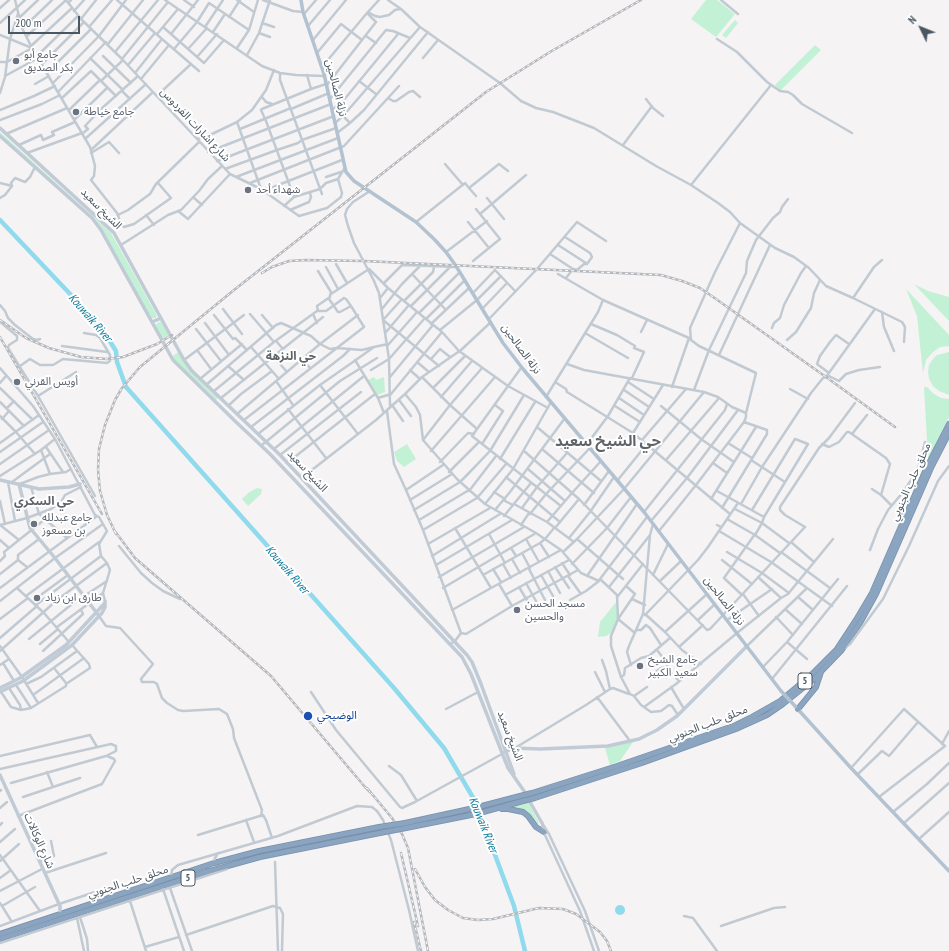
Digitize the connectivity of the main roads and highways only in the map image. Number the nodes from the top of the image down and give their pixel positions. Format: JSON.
{"nodes":[{"id":1,"x":302,"y":0,"type":"edge"},
{"id":2,"x":0,"y":128,"type":"edge"},
{"id":3,"x":0,"y":136,"type":"edge"},
{"id":4,"x":161,"y":318,"type":"junction"},
{"id":5,"x":152,"y":322,"type":"junction"},
{"id":6,"x":178,"y":350,"type":"junction"},
{"id":7,"x":170,"y":356,"type":"junction"},
{"id":8,"x":949,"y":424,"type":"edge"},
{"id":9,"x":949,"y":433,"type":"edge"},
{"id":10,"x":0,"y":480,"type":"edge"},
{"id":11,"x":306,"y":483,"type":"junction"},
{"id":12,"x":19,"y":484,"type":"junction"},
{"id":13,"x":80,"y":486,"type":"road end"},
{"id":14,"x":303,"y":488,"type":"junction"},
{"id":15,"x":105,"y":601,"type":"road end"},
{"id":16,"x":98,"y":615,"type":"junction"},
{"id":17,"x":747,"y":646,"type":"junction"},
{"id":18,"x":821,"y":672,"type":"junction"},
{"id":19,"x":15,"y":683,"type":"junction"},
{"id":20,"x":0,"y":688,"type":"edge"},
{"id":21,"x":0,"y":692,"type":"edge"},
{"id":22,"x":796,"y":708,"type":"junction"},
{"id":23,"x":504,"y":752,"type":"junction"},
{"id":24,"x":0,"y":775,"type":"edge"},
{"id":25,"x":524,"y":791,"type":"dead end"},
{"id":26,"x":530,"y":802,"type":"dead end"},
{"id":27,"x":486,"y":811,"type":"junction"},
{"id":28,"x":542,"y":823,"type":"road end"},
{"id":29,"x":544,"y":832,"type":"road end"},
{"id":30,"x":949,"y":871,"type":"edge"},
{"id":31,"x":60,"y":914,"type":"junction"},
{"id":32,"x":2,"y":936,"type":"edge"}],
"edges":[{"from":1,"to":17,"type":"main road","name":"نزلة الصالحين"},
{"from":2,"to":4,"type":"main road","name":"الشيخ سعيد"},
{"from":3,"to":5,"type":"main road","name":"الشيخ سعيد"},
{"from":4,"to":5,"type":"main road"},
{"from":4,"to":6,"type":"main road","name":"الشيخ سعيد"},
{"from":5,"to":7,"type":"main road","name":"الشيخ سعيد"},
{"from":6,"to":7,"type":"main road"},
{"from":6,"to":11,"type":"main road","name":"الشيخ سعيد"},
{"from":7,"to":14,"type":"main road","name":"الشيخ سعيد"},
{"from":8,"to":31,"type":"highway","name":"محلق حلب الجنوبي","number":"5","bridge":true},
{"from":9,"to":18,"type":"highway","name":"محلق حلب الجنوبي","number":"5"},
{"from":10,"to":12,"type":"main road"},
{"from":11,"to":14,"type":"main road"},
{"from":11,"to":23,"type":"main road","name":"الشيخ سعيد"},
{"from":12,"to":13,"type":"main road"},
{"from":12,"to":16,"type":"main road"},
{"from":14,"to":23,"type":"main road","name":"الشيخ سعيد"},
{"from":15,"to":16,"type":"main road"},
{"from":16,"to":19,"type":"main road"},
{"from":17,"to":22,"type":"main road","name":"نزلة الصالحين","bridge":true},
{"from":17,"to":23,"type":"main road"},
{"from":18,"to":22,"type":"highway"},
{"from":18,"to":27,"type":"highway","name":"محلق حلب الجنوبي","number":"5","bridge":true},
{"from":19,"to":20,"type":"main road"},
{"from":19,"to":21,"type":"main road"},
{"from":22,"to":30,"type":"main road","name":"نزلة الصالحين"},
{"from":23,"to":25,"type":"main road","name":"الشيخ سعيد"},
{"from":24,"to":31,"type":"main road","name":"شارع الوكالات"},
{"from":26,"to":28,"type":"main road"},
{"from":27,"to":29,"type":"highway"},
{"from":27,"to":32,"type":"highway","number":"5","bridge":true},
{"from":31,"to":32,"type":"highway","name":"محلق حلب الجنوبي","number":"5"}]}
